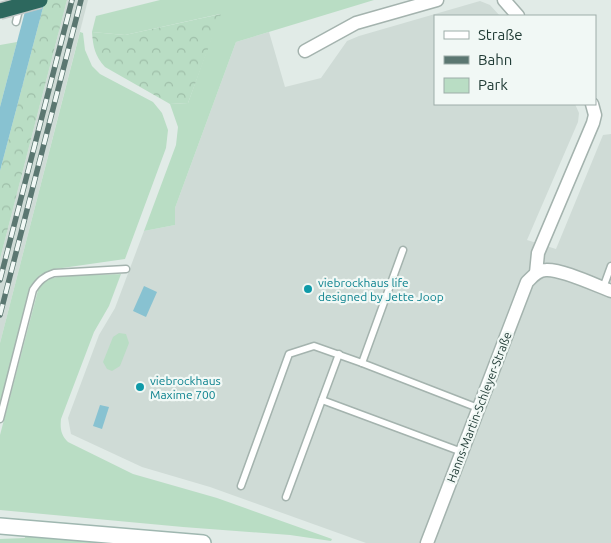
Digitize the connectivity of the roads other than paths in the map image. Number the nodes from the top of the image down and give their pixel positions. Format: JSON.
{"nodes":[{"id":1,"x":21,"y":0,"type":"edge"},
{"id":2,"x":40,"y":0,"type":"edge"},
{"id":3,"x":438,"y":0,"type":"edge"},
{"id":4,"x":504,"y":0,"type":"edge"},
{"id":5,"x":0,"y":11,"type":"edge"},
{"id":6,"x":517,"y":15,"type":"edge"},
{"id":7,"x":16,"y":22,"type":"dead end"},
{"id":8,"x":305,"y":50,"type":"dead end"},
{"id":9,"x":592,"y":105,"type":"edge"},
{"id":10,"x":403,"y":250,"type":"dead end"},
{"id":11,"x":611,"y":266,"type":"edge"},
{"id":12,"x":126,"y":269,"type":"dead end"},
{"id":13,"x":536,"y":273,"type":"junction"},
{"id":14,"x":607,"y":290,"type":"edge"},
{"id":15,"x":339,"y":354,"type":"junction"},
{"id":16,"x":362,"y":362,"type":"junction"},
{"id":17,"x":322,"y":400,"type":"junction"},
{"id":18,"x":478,"y":408,"type":"junction"},
{"id":19,"x":0,"y":419,"type":"edge"},
{"id":20,"x":462,"y":452,"type":"junction"},
{"id":21,"x":241,"y":486,"type":"dead end"},
{"id":22,"x":286,"y":497,"type":"dead end"},
{"id":23,"x":1,"y":526,"type":"edge"},
{"id":24,"x":203,"y":543,"type":"edge"},
{"id":25,"x":426,"y":543,"type":"edge"}],
"edges":[{"from":1,"to":7,"type":"lane"},
{"from":2,"to":5,"type":"highway","bridge":true},
{"from":3,"to":8,"type":"street"},
{"from":4,"to":6,"type":"street"},
{"from":9,"to":13,"type":"street","name":"Hanns-Martin-Schleyer-Straße"},
{"from":10,"to":16,"type":"lane"},
{"from":11,"to":14,"type":"lane"},
{"from":12,"to":19,"type":"lane"},
{"from":13,"to":14,"type":"street"},
{"from":13,"to":18,"type":"street","name":"Hanns-Martin-Schleyer-Straße"},
{"from":15,"to":16,"type":"lane"},
{"from":15,"to":17,"type":"lane"},
{"from":15,"to":21,"type":"lane"},
{"from":16,"to":18,"type":"lane"},
{"from":17,"to":20,"type":"lane"},
{"from":17,"to":22,"type":"lane"},
{"from":18,"to":20,"type":"street","name":"Hanns-Martin-Schleyer-Straße"},
{"from":20,"to":25,"type":"street","name":"Hanns-Martin-Schleyer-Straße"},
{"from":23,"to":24,"type":"street"}]}
